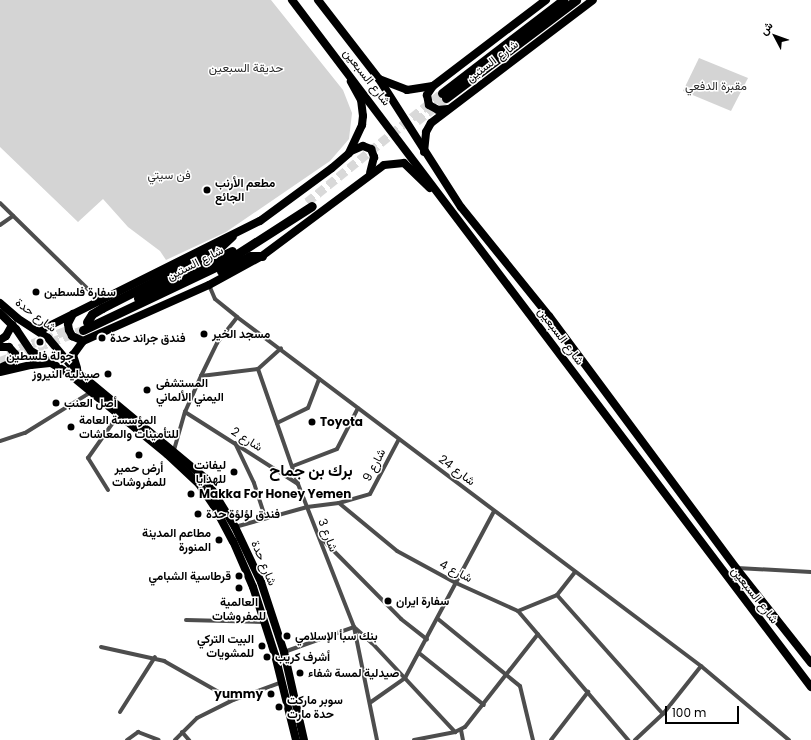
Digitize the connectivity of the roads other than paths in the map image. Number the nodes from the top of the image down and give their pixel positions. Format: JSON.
{"nodes":[{"id":1,"x":292,"y":0,"type":"edge"},
{"id":2,"x":318,"y":0,"type":"edge"},
{"id":3,"x":546,"y":0,"type":"edge"},
{"id":4,"x":563,"y":0,"type":"edge"},
{"id":5,"x":576,"y":0,"type":"edge"},
{"id":6,"x":594,"y":0,"type":"edge"},
{"id":7,"x":341,"y":63,"type":"junction"},
{"id":8,"x":379,"y":79,"type":"junction"},
{"id":9,"x":432,"y":86,"type":"junction"},
{"id":10,"x":448,"y":109,"type":"junction"},
{"id":11,"x":349,"y":152,"type":"junction"},
{"id":12,"x":424,"y":153,"type":"junction"},
{"id":13,"x":370,"y":173,"type":"junction"},
{"id":14,"x":439,"y":197,"type":"junction"},
{"id":15,"x":0,"y":203,"type":"edge"},
{"id":16,"x":309,"y":204,"type":"tunnel mouth"},
{"id":17,"x":13,"y":216,"type":"junction"},
{"id":18,"x":0,"y":225,"type":"edge"},
{"id":19,"x":232,"y":236,"type":"junction"},
{"id":20,"x":262,"y":256,"type":"junction"},
{"id":21,"x":209,"y":285,"type":"junction"},
{"id":22,"x":533,"y":295,"type":"junction"},
{"id":23,"x":100,"y":300,"type":"junction"},
{"id":24,"x":0,"y":303,"type":"edge"},
{"id":25,"x":521,"y":304,"type":"junction"},
{"id":26,"x":0,"y":313,"type":"edge"},
{"id":27,"x":73,"y":314,"type":"junction"},
{"id":28,"x":549,"y":316,"type":"junction"},
{"id":29,"x":237,"y":317,"type":"junction"},
{"id":30,"x":12,"y":325,"type":"junction"},
{"id":31,"x":538,"y":325,"type":"junction"},
{"id":32,"x":86,"y":326,"type":"junction"},
{"id":33,"x":37,"y":330,"type":"junction"},
{"id":34,"x":0,"y":340,"type":"edge"},
{"id":35,"x":84,"y":341,"type":"junction"},
{"id":36,"x":0,"y":346,"type":"edge"},
{"id":37,"x":281,"y":348,"type":"junction"},
{"id":38,"x":52,"y":363,"type":"junction"},
{"id":39,"x":0,"y":368,"type":"edge"},
{"id":40,"x":258,"y":369,"type":"junction"},
{"id":41,"x":78,"y":371,"type":"junction"},
{"id":42,"x":0,"y":372,"type":"edge"},
{"id":43,"x":201,"y":376,"type":"junction"},
{"id":44,"x":320,"y":379,"type":"junction"},
{"id":45,"x":91,"y":392,"type":"junction"},
{"id":46,"x":358,"y":408,"type":"junction"},
{"id":47,"x":185,"y":412,"type":"junction"},
{"id":48,"x":119,"y":414,"type":"junction"},
{"id":49,"x":277,"y":423,"type":"junction"},
{"id":50,"x":399,"y":439,"type":"junction"},
{"id":51,"x":0,"y":441,"type":"edge"},
{"id":52,"x":235,"y":443,"type":"junction"},
{"id":53,"x":174,"y":450,"type":"junction"},
{"id":54,"x":293,"y":466,"type":"junction"},
{"id":55,"x":189,"y":469,"type":"junction"},
{"id":56,"x":298,"y":484,"type":"junction"},
{"id":57,"x":108,"y":490,"type":"dead end"},
{"id":58,"x":340,"y":503,"type":"junction"},
{"id":59,"x":307,"y":508,"type":"junction"},
{"id":60,"x":494,"y":511,"type":"junction"},
{"id":61,"x":265,"y":517,"type":"junction"},
{"id":62,"x":235,"y":527,"type":"junction"},
{"id":63,"x":317,"y":534,"type":"junction"},
{"id":64,"x":736,"y":568,"type":"junction"},
{"id":65,"x":575,"y":572,"type":"junction"},
{"id":66,"x":811,"y":572,"type":"edge"},
{"id":67,"x":456,"y":583,"type":"junction"},
{"id":68,"x":557,"y":595,"type":"junction"},
{"id":69,"x":518,"y":611,"type":"junction"},
{"id":70,"x":438,"y":619,"type":"junction"},
{"id":71,"x":186,"y":620,"type":"dead end"},
{"id":72,"x":264,"y":622,"type":"junction"},
{"id":73,"x":354,"y":627,"type":"junction"},
{"id":74,"x":538,"y":634,"type":"junction"},
{"id":75,"x":427,"y":639,"type":"junction"},
{"id":76,"x":101,"y":647,"type":"dead end"},
{"id":77,"x":284,"y":652,"type":"junction"},
{"id":78,"x":419,"y":653,"type":"junction"},
{"id":79,"x":155,"y":657,"type":"junction"},
{"id":80,"x":811,"y":663,"type":"edge"},
{"id":81,"x":701,"y":666,"type":"junction"},
{"id":82,"x":507,"y":675,"type":"junction"},
{"id":83,"x":405,"y":678,"type":"junction"},
{"id":84,"x":282,"y":682,"type":"junction"},
{"id":85,"x":811,"y":687,"type":"edge"},
{"id":86,"x":588,"y":692,"type":"junction"},
{"id":87,"x":233,"y":700,"type":"junction"},
{"id":88,"x":371,"y":702,"type":"junction"},
{"id":89,"x":484,"y":705,"type":"junction"},
{"id":90,"x":120,"y":712,"type":"dead end"},
{"id":91,"x":663,"y":714,"type":"junction"},
{"id":92,"x":461,"y":730,"type":"junction"},
{"id":93,"x":182,"y":732,"type":"junction"},
{"id":94,"x":455,"y":732,"type":"junction"},
{"id":95,"x":127,"y":740,"type":"edge"},
{"id":96,"x":159,"y":740,"type":"edge"},
{"id":97,"x":175,"y":740,"type":"edge"},
{"id":98,"x":188,"y":740,"type":"edge"},
{"id":99,"x":296,"y":740,"type":"edge"},
{"id":100,"x":304,"y":740,"type":"edge"},
{"id":101,"x":377,"y":740,"type":"edge"},
{"id":102,"x":414,"y":740,"type":"edge"},
{"id":103,"x":463,"y":740,"type":"edge"},
{"id":104,"x":533,"y":740,"type":"edge"},
{"id":105,"x":551,"y":740,"type":"edge"},
{"id":106,"x":628,"y":740,"type":"edge"},
{"id":107,"x":635,"y":740,"type":"edge"},
{"id":108,"x":789,"y":740,"type":"edge"}],
"edges":[{"from":1,"to":7,"type":"main road","name":"شارع السبعين"},
{"from":2,"to":8,"type":"main road","name":"شارع السبعين"},
{"from":3,"to":9,"type":"main road","name":"شارع الستين"},
{"from":4,"to":5,"type":"highway","name":"شارع الستين"},
{"from":6,"to":10,"type":"main road","name":"شارع الستين"},
{"from":7,"to":11,"type":"main road"},
{"from":7,"to":14,"type":"main road","name":"شارع السبعين"},
{"from":8,"to":9,"type":"main road","name":"شارع الستين"},
{"from":8,"to":12,"type":"main road","name":"شارع السبعين"},
{"from":9,"to":10,"type":"main road"},
{"from":10,"to":12,"type":"main road","name":"شارع الستين"},
{"from":11,"to":13,"type":"main road"},
{"from":11,"to":19,"type":"main road"},
{"from":12,"to":22,"type":"main road","name":"شارع السبعين"},
{"from":13,"to":14,"type":"main road"},
{"from":13,"to":20,"type":"main road"},
{"from":14,"to":25,"type":"main road","name":"شارع السبعين"},
{"from":15,"to":17,"type":"street"},
{"from":16,"to":32,"type":"highway","name":"شارع الستين"},
{"from":17,"to":18,"type":"street"},
{"from":17,"to":23,"type":"street"},
{"from":19,"to":23,"type":"main road"},
{"from":19,"to":32,"type":"highway"},
{"from":20,"to":21,"type":"main road"},
{"from":20,"to":32,"type":"highway"},
{"from":21,"to":29,"type":"street","name":"شارع 24"},
{"from":21,"to":35,"type":"main road"},
{"from":22,"to":25,"type":"main road"},
{"from":22,"to":28,"type":"main road","name":"شارع السبعين"},
{"from":23,"to":27,"type":"main road"},
{"from":24,"to":33,"type":"main road","name":"شارع حدة"},
{"from":25,"to":31,"type":"main road","name":"شارع السبعين"},
{"from":26,"to":30,"type":"main road","name":"شارع حدة"},
{"from":27,"to":33,"type":"main road"},
{"from":27,"to":35,"type":"main road"},
{"from":28,"to":31,"type":"main road"},
{"from":28,"to":64,"type":"main road","name":"شارع السبعين"},
{"from":29,"to":37,"type":"street","name":"شارع 24"},
{"from":29,"to":43,"type":"street"},
{"from":30,"to":34,"type":"main road"},
{"from":30,"to":38,"type":"main road","name":"شارع حدة"},
{"from":31,"to":85,"type":"main road","name":"شارع السبعين"},
{"from":33,"to":41,"type":"main road","name":"شارع حدة"},
{"from":35,"to":41,"type":"main road"},
{"from":36,"to":39,"type":"main road"},
{"from":37,"to":40,"type":"street"},
{"from":37,"to":44,"type":"street","name":"شارع 24"},
{"from":38,"to":42,"type":"main road"},
{"from":38,"to":45,"type":"main road","name":"شارع حدة"},
{"from":40,"to":43,"type":"street"},
{"from":40,"to":49,"type":"street","name":"شارع 3"},
{"from":41,"to":53,"type":"main road","name":"شارع حدة"},
{"from":43,"to":47,"type":"street"},
{"from":44,"to":46,"type":"street","name":"شارع 24"},
{"from":44,"to":49,"type":"street"},
{"from":45,"to":48,"type":"main road","name":"شارع حدة"},
{"from":45,"to":51,"type":"street"},
{"from":46,"to":50,"type":"street","name":"شارع 24"},
{"from":46,"to":54,"type":"street"},
{"from":47,"to":52,"type":"street","name":"شارع 2"},
{"from":47,"to":53,"type":"street"},
{"from":48,"to":55,"type":"main road","name":"شارع حدة"},
{"from":48,"to":57,"type":"street"},
{"from":49,"to":54,"type":"street","name":"شارع 3"},
{"from":50,"to":58,"type":"street","name":"شارع 9"},
{"from":50,"to":60,"type":"street","name":"شارع 24"},
{"from":52,"to":56,"type":"street","name":"شارع 2"},
{"from":52,"to":61,"type":"street"},
{"from":53,"to":55,"type":"main road","name":"شارع حدة"},
{"from":54,"to":56,"type":"street","name":"شارع 3"},
{"from":55,"to":62,"type":"main road","name":"شارع حدة"},
{"from":55,"to":72,"type":"main road","name":"شارع حدة"},
{"from":56,"to":59,"type":"street","name":"شارع 3"},
{"from":58,"to":59,"type":"street"},
{"from":58,"to":67,"type":"street","name":"شارع 4"},
{"from":59,"to":61,"type":"street"},
{"from":59,"to":63,"type":"street","name":"شارع 3"},
{"from":60,"to":65,"type":"street","name":"شارع 24"},
{"from":60,"to":67,"type":"street"},
{"from":61,"to":62,"type":"street"},
{"from":62,"to":77,"type":"main road","name":"شارع حدة"},
{"from":63,"to":73,"type":"street","name":"شارع 3"},
{"from":63,"to":75,"type":"street"},
{"from":64,"to":66,"type":"street"},
{"from":64,"to":80,"type":"main road","name":"شارع السبعين"},
{"from":65,"to":68,"type":"street"},
{"from":65,"to":81,"type":"street","name":"شارع 24"},
{"from":67,"to":69,"type":"street","name":"شارع 4"},
{"from":67,"to":70,"type":"street"},
{"from":68,"to":69,"type":"street"},
{"from":68,"to":91,"type":"street"},
{"from":69,"to":74,"type":"street","name":"شارع 4"},
{"from":70,"to":75,"type":"street"},
{"from":70,"to":82,"type":"street"},
{"from":71,"to":72,"type":"street"},
{"from":72,"to":84,"type":"main road","name":"شارع حدة"},
{"from":73,"to":77,"type":"street"},
{"from":73,"to":83,"type":"street"},
{"from":73,"to":88,"type":"street","name":"شارع 3"},
{"from":74,"to":82,"type":"street"},
{"from":74,"to":86,"type":"street","name":"شارع 4"},
{"from":75,"to":78,"type":"street"},
{"from":76,"to":79,"type":"street"},
{"from":77,"to":100,"type":"main road","name":"شارع حدة"},
{"from":78,"to":83,"type":"street"},
{"from":78,"to":89,"type":"street"},
{"from":79,"to":87,"type":"street"},
{"from":79,"to":90,"type":"street"},
{"from":81,"to":91,"type":"street"},
{"from":81,"to":108,"type":"street","name":"شارع 24"},
{"from":82,"to":89,"type":"street"},
{"from":82,"to":104,"type":"street"},
{"from":83,"to":88,"type":"street"},
{"from":83,"to":94,"type":"street"},
{"from":84,"to":87,"type":"street"},
{"from":84,"to":99,"type":"main road","name":"شارع حدة"},
{"from":86,"to":105,"type":"street"},
{"from":86,"to":106,"type":"street","name":"شارع 4"},
{"from":87,"to":93,"type":"street"},
{"from":88,"to":101,"type":"street","name":"شارع 3"},
{"from":89,"to":92,"type":"street"},
{"from":91,"to":107,"type":"street"},
{"from":92,"to":94,"type":"street"},
{"from":92,"to":103,"type":"street"},
{"from":93,"to":97,"type":"street"},
{"from":93,"to":98,"type":"street"},
{"from":94,"to":102,"type":"street"},
{"from":95,"to":96,"type":"street"}]}
